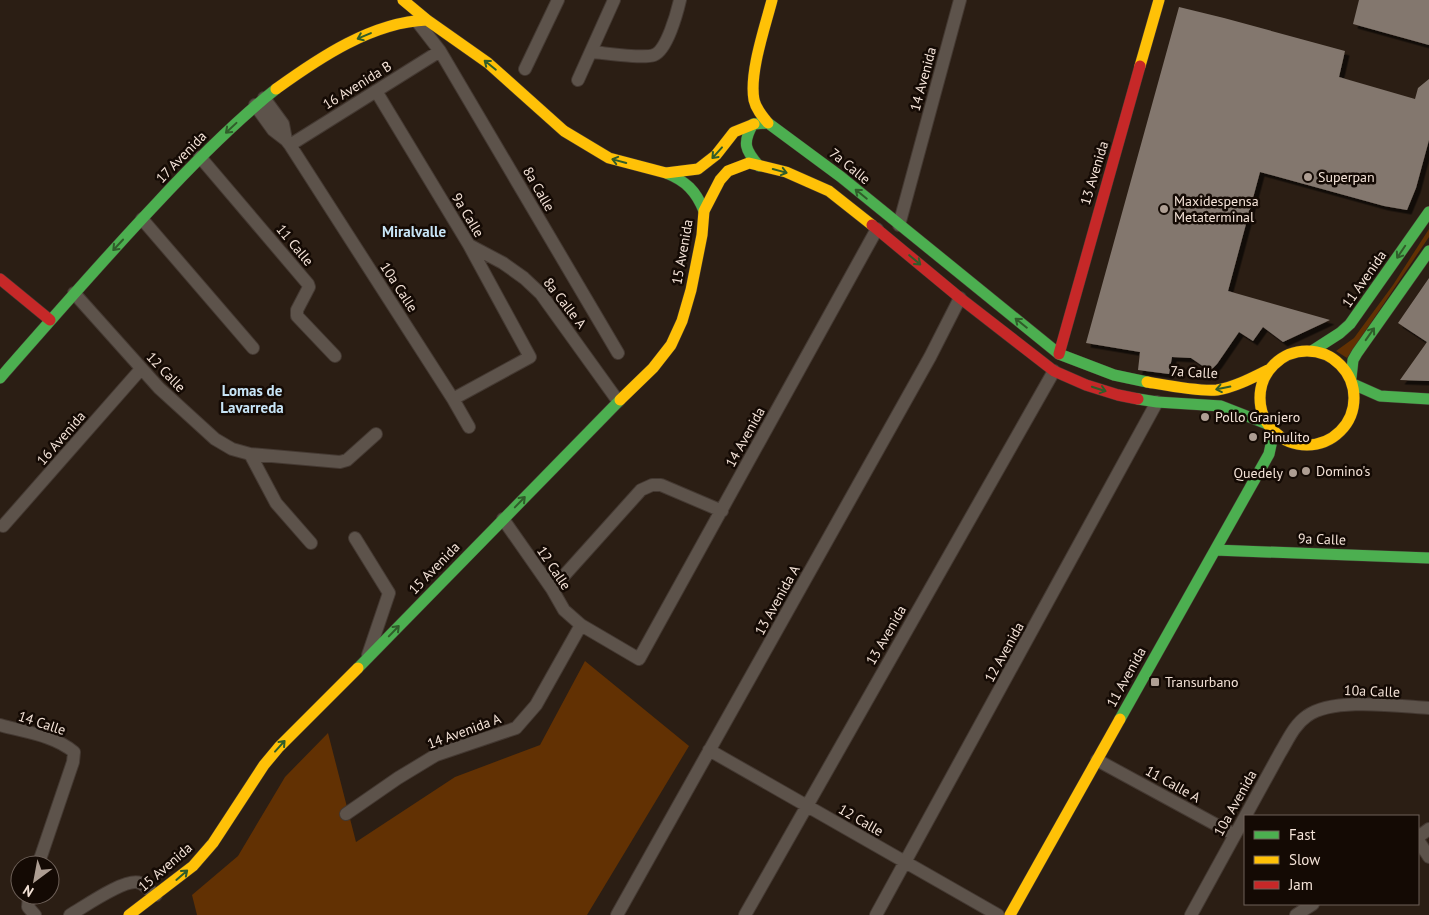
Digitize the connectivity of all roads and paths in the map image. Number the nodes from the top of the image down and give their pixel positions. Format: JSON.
{"nodes":[{"id":1,"x":403,"y":0,"type":"edge"},
{"id":2,"x":558,"y":0,"type":"edge"},
{"id":3,"x":614,"y":0,"type":"edge"},
{"id":4,"x":680,"y":0,"type":"edge"},
{"id":5,"x":772,"y":0,"type":"edge"},
{"id":6,"x":960,"y":0,"type":"edge"},
{"id":7,"x":1159,"y":0,"type":"edge"},
{"id":8,"x":421,"y":20,"type":"junction"},
{"id":9,"x":437,"y":46,"type":"junction"},
{"id":10,"x":592,"y":52,"type":"junction"},
{"id":11,"x":525,"y":69,"type":"dead end"},
{"id":12,"x":754,"y":79,"type":"junction"},
{"id":13,"x":578,"y":80,"type":"dead end"},
{"id":14,"x":376,"y":91,"type":"junction"},
{"id":15,"x":260,"y":102,"type":"junction"},
{"id":16,"x":768,"y":123,"type":"junction"},
{"id":17,"x":753,"y":124,"type":"junction"},
{"id":18,"x":734,"y":132,"type":"junction"},
{"id":19,"x":288,"y":142,"type":"junction"},
{"id":20,"x":200,"y":157,"type":"junction"},
{"id":21,"x":758,"y":166,"type":"junction"},
{"id":22,"x":666,"y":173,"type":"junction"},
{"id":23,"x":704,"y":211,"type":"junction"},
{"id":24,"x":1429,"y":212,"type":"edge"},
{"id":25,"x":142,"y":219,"type":"junction"},
{"id":26,"x":899,"y":225,"type":"junction"},
{"id":27,"x":877,"y":229,"type":"junction"},
{"id":28,"x":469,"y":246,"type":"junction"},
{"id":29,"x":1429,"y":251,"type":"edge"},
{"id":30,"x":0,"y":279,"type":"edge"},
{"id":31,"x":74,"y":293,"type":"junction"},
{"id":32,"x":960,"y":298,"type":"junction"},
{"id":33,"x":50,"y":320,"type":"junction"},
{"id":34,"x":253,"y":348,"type":"dead end"},
{"id":35,"x":1312,"y":351,"type":"junction"},
{"id":36,"x":618,"y":353,"type":"dead end"},
{"id":37,"x":1059,"y":354,"type":"junction"},
{"id":38,"x":335,"y":356,"type":"dead end"},
{"id":39,"x":142,"y":369,"type":"junction"},
{"id":40,"x":1268,"y":370,"type":"junction"},
{"id":41,"x":1054,"y":371,"type":"junction"},
{"id":42,"x":0,"y":378,"type":"edge"},
{"id":43,"x":1352,"y":381,"type":"junction"},
{"id":44,"x":1383,"y":397,"type":"junction"},
{"id":45,"x":453,"y":399,"type":"junction"},
{"id":46,"x":1429,"y":399,"type":"edge"},
{"id":47,"x":618,"y":400,"type":"junction"},
{"id":48,"x":1157,"y":402,"type":"junction"},
{"id":49,"x":1354,"y":409,"type":"junction"},
{"id":50,"x":468,"y":427,"type":"dead end"},
{"id":51,"x":1270,"y":427,"type":"junction"},
{"id":52,"x":376,"y":434,"type":"dead end"},
{"id":53,"x":1287,"y":441,"type":"junction"},
{"id":54,"x":250,"y":454,"type":"junction"},
{"id":55,"x":1268,"y":454,"type":"junction"},
{"id":56,"x":722,"y":511,"type":"junction"},
{"id":57,"x":503,"y":519,"type":"junction"},
{"id":58,"x":3,"y":526,"type":"dead end"},
{"id":59,"x":354,"y":538,"type":"dead end"},
{"id":60,"x":311,"y":543,"type":"dead end"},
{"id":61,"x":1215,"y":550,"type":"junction"},
{"id":62,"x":1429,"y":558,"type":"edge"},
{"id":63,"x":552,"y":589,"type":"junction"},
{"id":64,"x":581,"y":625,"type":"junction"},
{"id":65,"x":639,"y":659,"type":"joint"},
{"id":66,"x":366,"y":660,"type":"junction"},
{"id":67,"x":1429,"y":708,"type":"edge"},
{"id":68,"x":1314,"y":712,"type":"joint"},
{"id":69,"x":0,"y":725,"type":"edge"},
{"id":70,"x":709,"y":750,"type":"junction"},
{"id":71,"x":1097,"y":760,"type":"junction"},
{"id":72,"x":806,"y":805,"type":"junction"},
{"id":73,"x":346,"y":814,"type":"dead end"},
{"id":74,"x":1246,"y":815,"type":"edge"},
{"id":75,"x":1244,"y":819,"type":"edge"},
{"id":76,"x":1429,"y":829,"type":"edge"},
{"id":77,"x":1235,"y":835,"type":"junction"},
{"id":78,"x":1419,"y":837,"type":"edge"},
{"id":79,"x":1419,"y":840,"type":"edge"},
{"id":80,"x":41,"y":855,"type":"edge"},
{"id":81,"x":1429,"y":857,"type":"edge"},
{"id":82,"x":906,"y":863,"type":"junction"},
{"id":83,"x":156,"y":896,"type":"junction"},
{"id":84,"x":28,"y":905,"type":"edge"},
{"id":85,"x":1311,"y":905,"type":"edge"},
{"id":86,"x":35,"y":915,"type":"edge"},
{"id":87,"x":70,"y":915,"type":"edge"},
{"id":88,"x":129,"y":915,"type":"edge"},
{"id":89,"x":617,"y":915,"type":"edge"},
{"id":90,"x":745,"y":915,"type":"edge"},
{"id":91,"x":876,"y":915,"type":"edge"},
{"id":92,"x":998,"y":915,"type":"edge"},
{"id":93,"x":1010,"y":915,"type":"edge"},
{"id":94,"x":1191,"y":915,"type":"edge"},
{"id":95,"x":1296,"y":915,"type":"edge"}],
"edges":[{"from":1,"to":8,"type":"main road"},
{"from":2,"to":11,"type":"street"},
{"from":3,"to":10,"type":"street"},
{"from":4,"to":10,"type":"street"},
{"from":5,"to":12,"type":"main road"},
{"from":6,"to":26,"type":"street","name":"14 Avenida"},
{"from":7,"to":37,"type":"main road","name":"13 Avenida"},
{"from":8,"to":9,"type":"street","name":"8a Calle"},
{"from":8,"to":15,"type":"main road","name":"17 Avenida","one_way":true},
{"from":22,"to":8,"type":"main road","one_way":true},
{"from":9,"to":14,"type":"street","name":"16 Avenida B"},
{"from":9,"to":36,"type":"street","name":"8a Calle"},
{"from":10,"to":13,"type":"street"},
{"from":12,"to":16,"type":"main road"},
{"from":12,"to":18,"type":"main road"},
{"from":14,"to":19,"type":"street","name":"16 Avenida B"},
{"from":14,"to":28,"type":"street","name":"9a Calle"},
{"from":15,"to":19,"type":"street","name":"10a Calle"},
{"from":15,"to":20,"type":"main road","name":"17 Avenida","one_way":true},
{"from":16,"to":17,"type":"main road"},
{"from":26,"to":16,"type":"main road","name":"7a Calle","one_way":true},
{"from":17,"to":18,"type":"main road"},
{"from":17,"to":21,"type":"main road"},
{"from":18,"to":22,"type":"main road","one_way":true},
{"from":19,"to":45,"type":"street","name":"10a Calle"},
{"from":20,"to":25,"type":"main road","name":"17 Avenida"},
{"from":20,"to":38,"type":"street","name":"11 Calle"},
{"from":21,"to":23,"type":"main road"},
{"from":21,"to":27,"type":"main road","one_way":true},
{"from":22,"to":23,"type":"main road"},
{"from":23,"to":47,"type":"main road","name":"15 Avenida"},
{"from":24,"to":35,"type":"main road","name":"11 Avenida","one_way":true},
{"from":25,"to":31,"type":"main road","name":"17 Avenida","one_way":true},
{"from":25,"to":34,"type":"street"},
{"from":37,"to":26,"type":"main road","name":"7a Calle","one_way":true},
{"from":27,"to":32,"type":"main road","one_way":true},
{"from":27,"to":56,"type":"street","name":"14 Avenida"},
{"from":28,"to":45,"type":"street","name":"9a Calle"},
{"from":28,"to":47,"type":"street","name":"8a Calle A"},
{"from":43,"to":29,"type":"main road","one_way":true},
{"from":30,"to":33,"type":"main road"},
{"from":31,"to":33,"type":"main road","name":"17 Avenida"},
{"from":31,"to":39,"type":"street","name":"12 Calle"},
{"from":32,"to":41,"type":"main road"},
{"from":32,"to":70,"type":"street","name":"13 Avenida A"},
{"from":33,"to":42,"type":"main road","name":"17 Avenida"},
{"from":35,"to":40,"type":"main road"},
{"from":35,"to":43,"type":"main road"},
{"from":40,"to":37,"type":"main road","name":"7a Calle","one_way":true},
{"from":39,"to":54,"type":"street","name":"12 Calle"},
{"from":39,"to":58,"type":"street","name":"16 Avenida"},
{"from":40,"to":51,"type":"main road"},
{"from":41,"to":48,"type":"main road","one_way":true},
{"from":41,"to":72,"type":"street","name":"13 Avenida"},
{"from":43,"to":44,"type":"main road"},
{"from":43,"to":49,"type":"main road"},
{"from":44,"to":46,"type":"main road"},
{"from":44,"to":49,"type":"main road"},
{"from":45,"to":50,"type":"street","name":"10a Calle"},
{"from":57,"to":47,"type":"main road","name":"15 Avenida","one_way":true},
{"from":48,"to":51,"type":"main road"},
{"from":48,"to":82,"type":"street","name":"12 Avenida"},
{"from":49,"to":53,"type":"main road"},
{"from":51,"to":53,"type":"main road"},
{"from":51,"to":55,"type":"main road","name":"11 Avenida"},
{"from":52,"to":54,"type":"street"},
{"from":53,"to":55,"type":"main road","name":"11 Avenida"},
{"from":54,"to":60,"type":"street"},
{"from":55,"to":61,"type":"main road","name":"11 Avenida"},
{"from":56,"to":63,"type":"street"},
{"from":56,"to":65,"type":"street","name":"14 Avenida"},
{"from":57,"to":63,"type":"street","name":"12 Calle"},
{"from":66,"to":57,"type":"main road","name":"15 Avenida","one_way":true},
{"from":59,"to":66,"type":"street"},
{"from":61,"to":62,"type":"main road","name":"9a Calle"},
{"from":61,"to":71,"type":"main road","name":"11 Avenida"},
{"from":63,"to":64,"type":"street","name":"12 Calle"},
{"from":64,"to":65,"type":"street","name":"12 Calle"},
{"from":64,"to":73,"type":"street","name":"14 Avenida A"},
{"from":83,"to":66,"type":"main road","name":"15 Avenida","one_way":true},
{"from":67,"to":68,"type":"street","name":"10a Calle"},
{"from":68,"to":74,"type":"street","name":"10a Avenida"},
{"from":69,"to":80,"type":"street","name":"14 Calle"},
{"from":70,"to":72,"type":"street","name":"12 Calle"},
{"from":70,"to":89,"type":"street","name":"13 Avenida A"},
{"from":71,"to":77,"type":"street","name":"11 Calle A"},
{"from":71,"to":93,"type":"main road","name":"11 Avenida"},
{"from":72,"to":82,"type":"street","name":"12 Calle"},
{"from":72,"to":90,"type":"street","name":"13 Avenida"},
{"from":75,"to":77,"type":"street","name":"10a Avenida"},
{"from":76,"to":78,"type":"street"},
{"from":77,"to":94,"type":"street","name":"10a Avenida"},
{"from":79,"to":81,"type":"street"},
{"from":82,"to":91,"type":"street","name":"12 Avenida"},
{"from":82,"to":92,"type":"street","name":"12 Calle"},
{"from":83,"to":87,"type":"street"},
{"from":83,"to":88,"type":"main road","name":"15 Avenida"},
{"from":84,"to":86,"type":"street"},
{"from":85,"to":95,"type":"street"}]}
